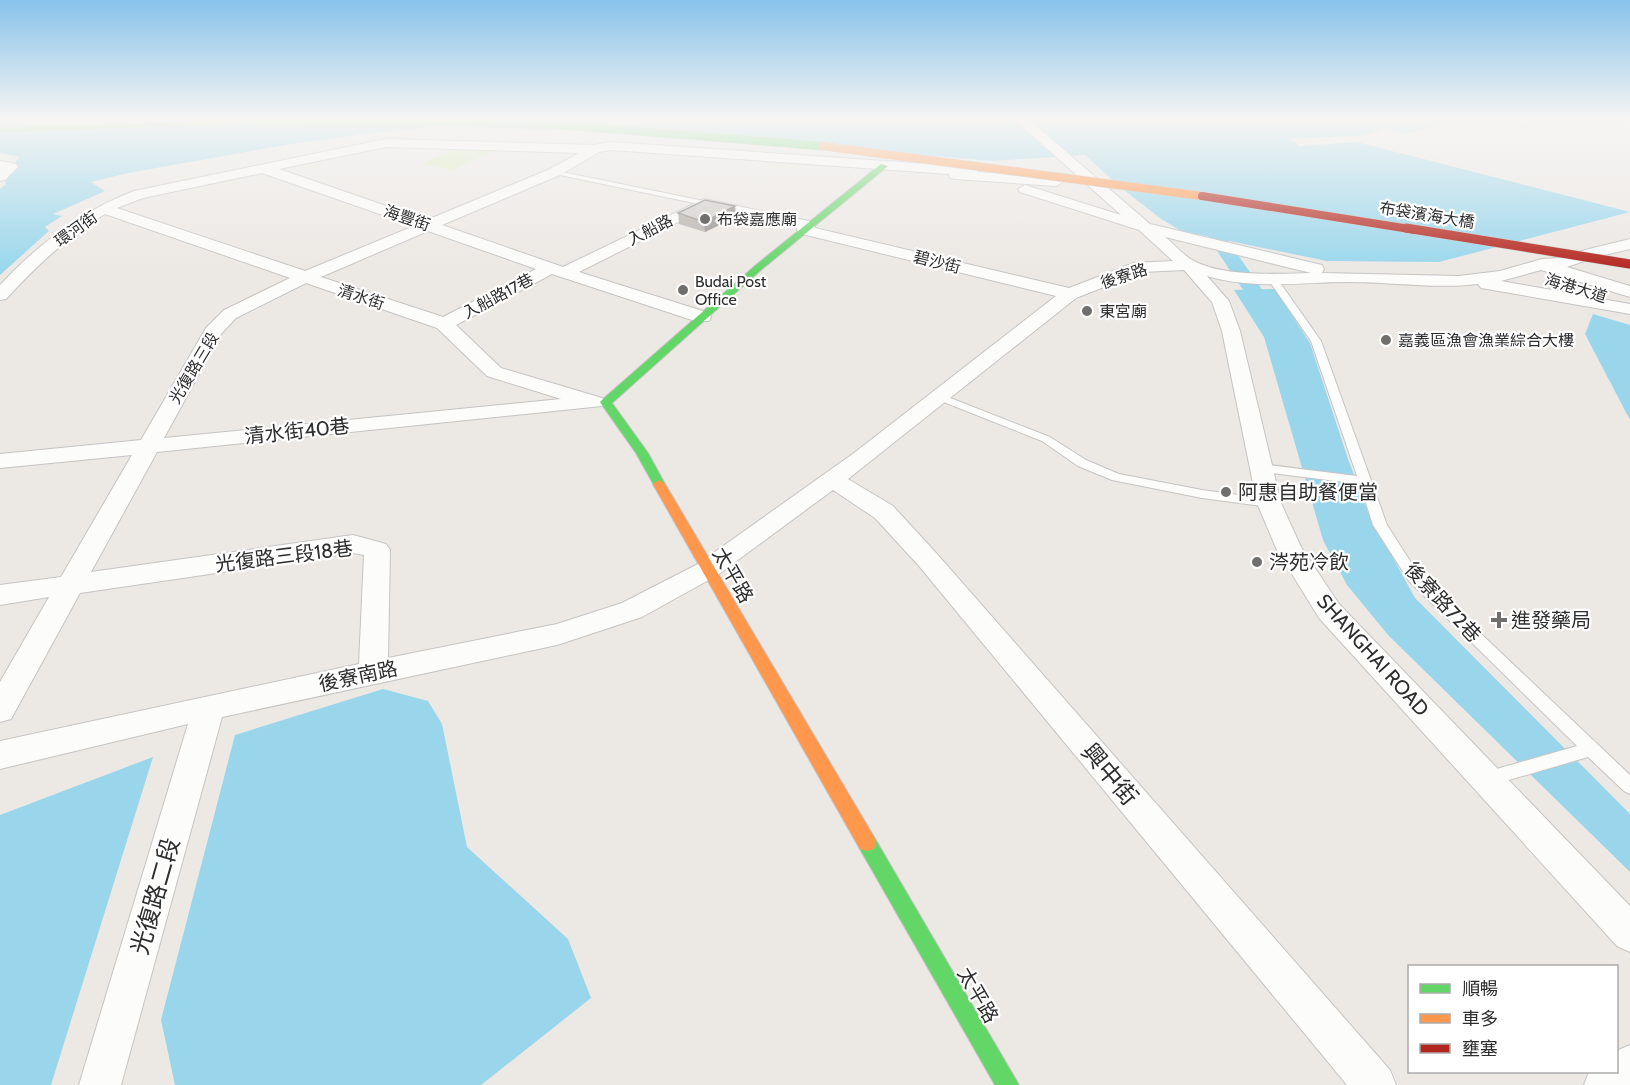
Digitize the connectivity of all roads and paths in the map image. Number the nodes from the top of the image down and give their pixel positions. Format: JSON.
{"nodes":[{"id":1,"x":254,"y":170,"type":"edge"},
{"id":2,"x":267,"y":170,"type":"edge"},
{"id":3,"x":559,"y":170,"type":"edge"},
{"id":4,"x":879,"y":170,"type":"edge"},
{"id":5,"x":898,"y":170,"type":"edge"},
{"id":6,"x":914,"y":170,"type":"edge"},
{"id":7,"x":1016,"y":170,"type":"edge"},
{"id":8,"x":1063,"y":170,"type":"edge"},
{"id":9,"x":1077,"y":170,"type":"edge"},
{"id":10,"x":555,"y":172,"type":"junction"},
{"id":11,"x":987,"y":178,"type":"junction"},
{"id":12,"x":1095,"y":185,"type":"junction"},
{"id":13,"x":704,"y":203,"type":"junction"},
{"id":14,"x":104,"y":209,"type":"junction"},
{"id":15,"x":429,"y":225,"type":"junction"},
{"id":16,"x":1144,"y":227,"type":"junction"},
{"id":17,"x":806,"y":228,"type":"junction"},
{"id":18,"x":1630,"y":244,"type":"edge"},
{"id":19,"x":1630,"y":255,"type":"edge"},
{"id":20,"x":1563,"y":262,"type":"junction"},
{"id":21,"x":1542,"y":264,"type":"junction"},
{"id":22,"x":1630,"y":264,"type":"edge"},
{"id":23,"x":1188,"y":265,"type":"junction"},
{"id":24,"x":557,"y":271,"type":"junction"},
{"id":25,"x":1521,"y":271,"type":"junction"},
{"id":26,"x":1630,"y":274,"type":"edge"},
{"id":27,"x":1350,"y":277,"type":"junction"},
{"id":28,"x":303,"y":278,"type":"junction"},
{"id":29,"x":1273,"y":279,"type":"junction"},
{"id":30,"x":1460,"y":281,"type":"junction"},
{"id":31,"x":1630,"y":292,"type":"edge"},
{"id":32,"x":1070,"y":294,"type":"junction"},
{"id":33,"x":0,"y":295,"type":"edge"},
{"id":34,"x":1630,"y":304,"type":"edge"},
{"id":35,"x":1630,"y":309,"type":"edge"},
{"id":36,"x":702,"y":317,"type":"junction"},
{"id":37,"x":444,"y":324,"type":"junction"},
{"id":38,"x":940,"y":397,"type":"junction"},
{"id":39,"x":600,"y":402,"type":"junction"},
{"id":40,"x":148,"y":446,"type":"junction"},
{"id":41,"x":0,"y":461,"type":"edge"},
{"id":42,"x":1261,"y":468,"type":"junction"},
{"id":43,"x":832,"y":479,"type":"junction"},
{"id":44,"x":1365,"y":481,"type":"junction"},
{"id":45,"x":1269,"y":503,"type":"junction"},
{"id":46,"x":707,"y":570,"type":"junction"},
{"id":47,"x":70,"y":584,"type":"junction"},
{"id":48,"x":0,"y":595,"type":"edge"},
{"id":49,"x":373,"y":672,"type":"junction"},
{"id":50,"x":209,"y":707,"type":"junction"},
{"id":51,"x":0,"y":710,"type":"edge"},
{"id":52,"x":1590,"y":749,"type":"junction"},
{"id":53,"x":0,"y":755,"type":"edge"},
{"id":54,"x":1485,"y":779,"type":"junction"},
{"id":55,"x":1630,"y":786,"type":"edge"},
{"id":56,"x":1630,"y":933,"type":"edge"},
{"id":57,"x":1630,"y":1066,"type":"edge"},
{"id":58,"x":100,"y":1085,"type":"edge"},
{"id":59,"x":1008,"y":1085,"type":"edge"},
{"id":60,"x":1375,"y":1085,"type":"edge"},
{"id":61,"x":1605,"y":1085,"type":"edge"}],
"edges":[{"from":1,"to":14,"type":"street","name":"環河街"},
{"from":2,"to":15,"type":"street","name":"海豐街"},
{"from":3,"to":10,"type":"street","name":"光復路三段"},
{"from":4,"to":17,"type":"main road"},
{"from":5,"to":11,"type":"street"},
{"from":6,"to":12,"type":"street"},
{"from":7,"to":22,"type":"main road","name":"布袋濱海大橋","bridge":true},
{"from":8,"to":19,"type":"main road","name":"布袋濱海大橋"},
{"from":9,"to":12,"type":"street","name":"SHANGHAI ROAD"},
{"from":10,"to":13,"type":"lane"},
{"from":10,"to":15,"type":"street","name":"光復路三段"},
{"from":11,"to":12,"type":"street"},
{"from":11,"to":16,"type":"street"},
{"from":12,"to":16,"type":"street","name":"SHANGHAI ROAD"},
{"from":13,"to":17,"type":"street"},
{"from":13,"to":24,"type":"street","name":"入船路"},
{"from":14,"to":28,"type":"street","name":"清水街"},
{"from":14,"to":33,"type":"street","name":"環河街"},
{"from":15,"to":24,"type":"street","name":"海豐街"},
{"from":15,"to":28,"type":"street","name":"光復路三段"},
{"from":16,"to":23,"type":"street","name":"SHANGHAI ROAD"},
{"from":16,"to":27,"type":"street"},
{"from":17,"to":32,"type":"street","name":"碧沙街"},
{"from":17,"to":36,"type":"main road"},
{"from":18,"to":20,"type":"street","name":"後寮路"},
{"from":20,"to":21,"type":"street","name":"後寮路"},
{"from":20,"to":26,"type":"main road"},
{"from":21,"to":25,"type":"street","name":"後寮路"},
{"from":21,"to":31,"type":"street","name":"海港大道"},
{"from":23,"to":29,"type":"street","name":"後寮路"},
{"from":23,"to":32,"type":"street","name":"後寮路"},
{"from":23,"to":42,"type":"street","name":"SHANGHAI ROAD"},
{"from":24,"to":36,"type":"street"},
{"from":24,"to":37,"type":"street","name":"入船路17巷"},
{"from":25,"to":30,"type":"street","name":"後寮路"},
{"from":25,"to":34,"type":"street","name":"海港大道"},
{"from":27,"to":29,"type":"street","name":"後寮路"},
{"from":27,"to":30,"type":"street","name":"後寮路"},
{"from":28,"to":37,"type":"street","name":"清水街"},
{"from":28,"to":40,"type":"street","name":"光復路三段"},
{"from":29,"to":44,"type":"lane","name":"後寮路72巷"},
{"from":30,"to":35,"type":"street"},
{"from":32,"to":38,"type":"street","name":"後寮路"},
{"from":36,"to":39,"type":"main road"},
{"from":37,"to":39,"type":"street","name":"清水街"},
{"from":38,"to":43,"type":"street","name":"後寮路"},
{"from":38,"to":45,"type":"lane"},
{"from":39,"to":40,"type":"street","name":"清水街40巷"},
{"from":39,"to":46,"type":"main road","name":"太平路"},
{"from":40,"to":41,"type":"street","name":"清水街40巷"},
{"from":40,"to":47,"type":"street","name":"光復路三段"},
{"from":42,"to":44,"type":"lane"},
{"from":42,"to":45,"type":"street","name":"SHANGHAI ROAD"},
{"from":43,"to":46,"type":"street","name":"後寮路"},
{"from":43,"to":60,"type":"street","name":"興中街"},
{"from":44,"to":52,"type":"lane","name":"後寮路72巷"},
{"from":45,"to":54,"type":"street","name":"SHANGHAI ROAD"},
{"from":46,"to":49,"type":"street","name":"後寮南路"},
{"from":46,"to":59,"type":"main road","name":"太平路"},
{"from":47,"to":48,"type":"street"},
{"from":47,"to":49,"type":"street","name":"光復路三段18巷"},
{"from":47,"to":51,"type":"street","name":"光復路三段"},
{"from":49,"to":50,"type":"street","name":"後寮南路"},
{"from":50,"to":53,"type":"street","name":"後寮南路"},
{"from":50,"to":58,"type":"street","name":"光復路二段"},
{"from":52,"to":54,"type":"lane"},
{"from":52,"to":55,"type":"lane","name":"後寮路72巷"},
{"from":54,"to":56,"type":"street","name":"SHANGHAI ROAD"},
{"from":57,"to":61,"type":"street"}]}
